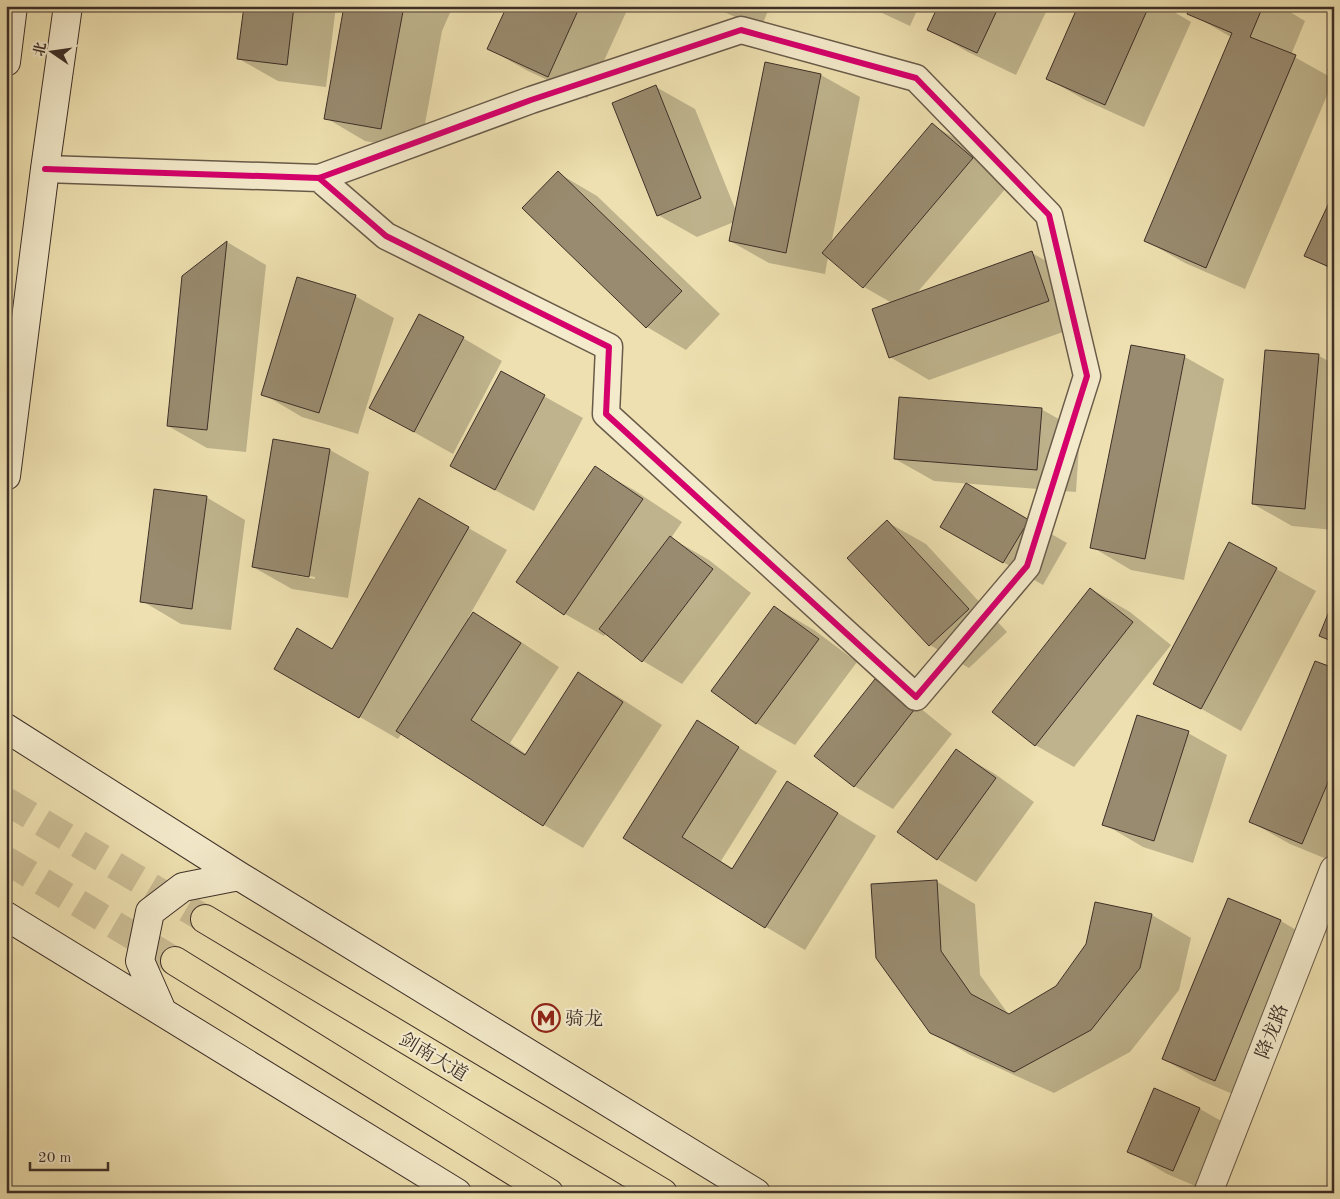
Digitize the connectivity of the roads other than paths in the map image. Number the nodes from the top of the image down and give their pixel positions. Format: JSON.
{"nodes":[{"id":1,"x":13,"y":6,"type":"edge"},
{"id":2,"x":68,"y":6,"type":"edge"},
{"id":3,"x":6,"y":62,"type":"edge"},
{"id":4,"x":45,"y":169,"type":"junction"},
{"id":5,"x":319,"y":178,"type":"junction"},
{"id":6,"x":6,"y":476,"type":"edge"},
{"id":7,"x":6,"y":728,"type":"edge"},
{"id":8,"x":1334,"y":870,"type":"edge"},
{"id":9,"x":239,"y":876,"type":"junction"},
{"id":10,"x":6,"y":916,"type":"edge"},
{"id":11,"x":205,"y":919,"type":"tunnel mouth"},
{"id":12,"x":175,"y":961,"type":"tunnel mouth"},
{"id":13,"x":162,"y":1011,"type":"junction"},
{"id":14,"x":457,"y":1193,"type":"edge"},
{"id":15,"x":549,"y":1193,"type":"edge"},
{"id":16,"x":663,"y":1193,"type":"edge"},
{"id":17,"x":756,"y":1193,"type":"edge"},
{"id":18,"x":1208,"y":1193,"type":"edge"}],
"edges":[{"from":1,"to":3,"type":"main road"},
{"from":2,"to":4,"type":"main road"},
{"from":4,"to":5,"type":"street"},
{"from":4,"to":6,"type":"main road"},
{"from":5,"to":5,"type":"street"},
{"from":7,"to":9,"type":"main road"},
{"from":8,"to":18,"type":"main road","name":"降龙路"},
{"from":9,"to":13,"type":"main road"},
{"from":9,"to":17,"type":"main road"},
{"from":10,"to":13,"type":"main road"},
{"from":11,"to":16,"type":"highway","name":"剑南大道"},
{"from":12,"to":15,"type":"highway"},
{"from":13,"to":14,"type":"main road"}]}
